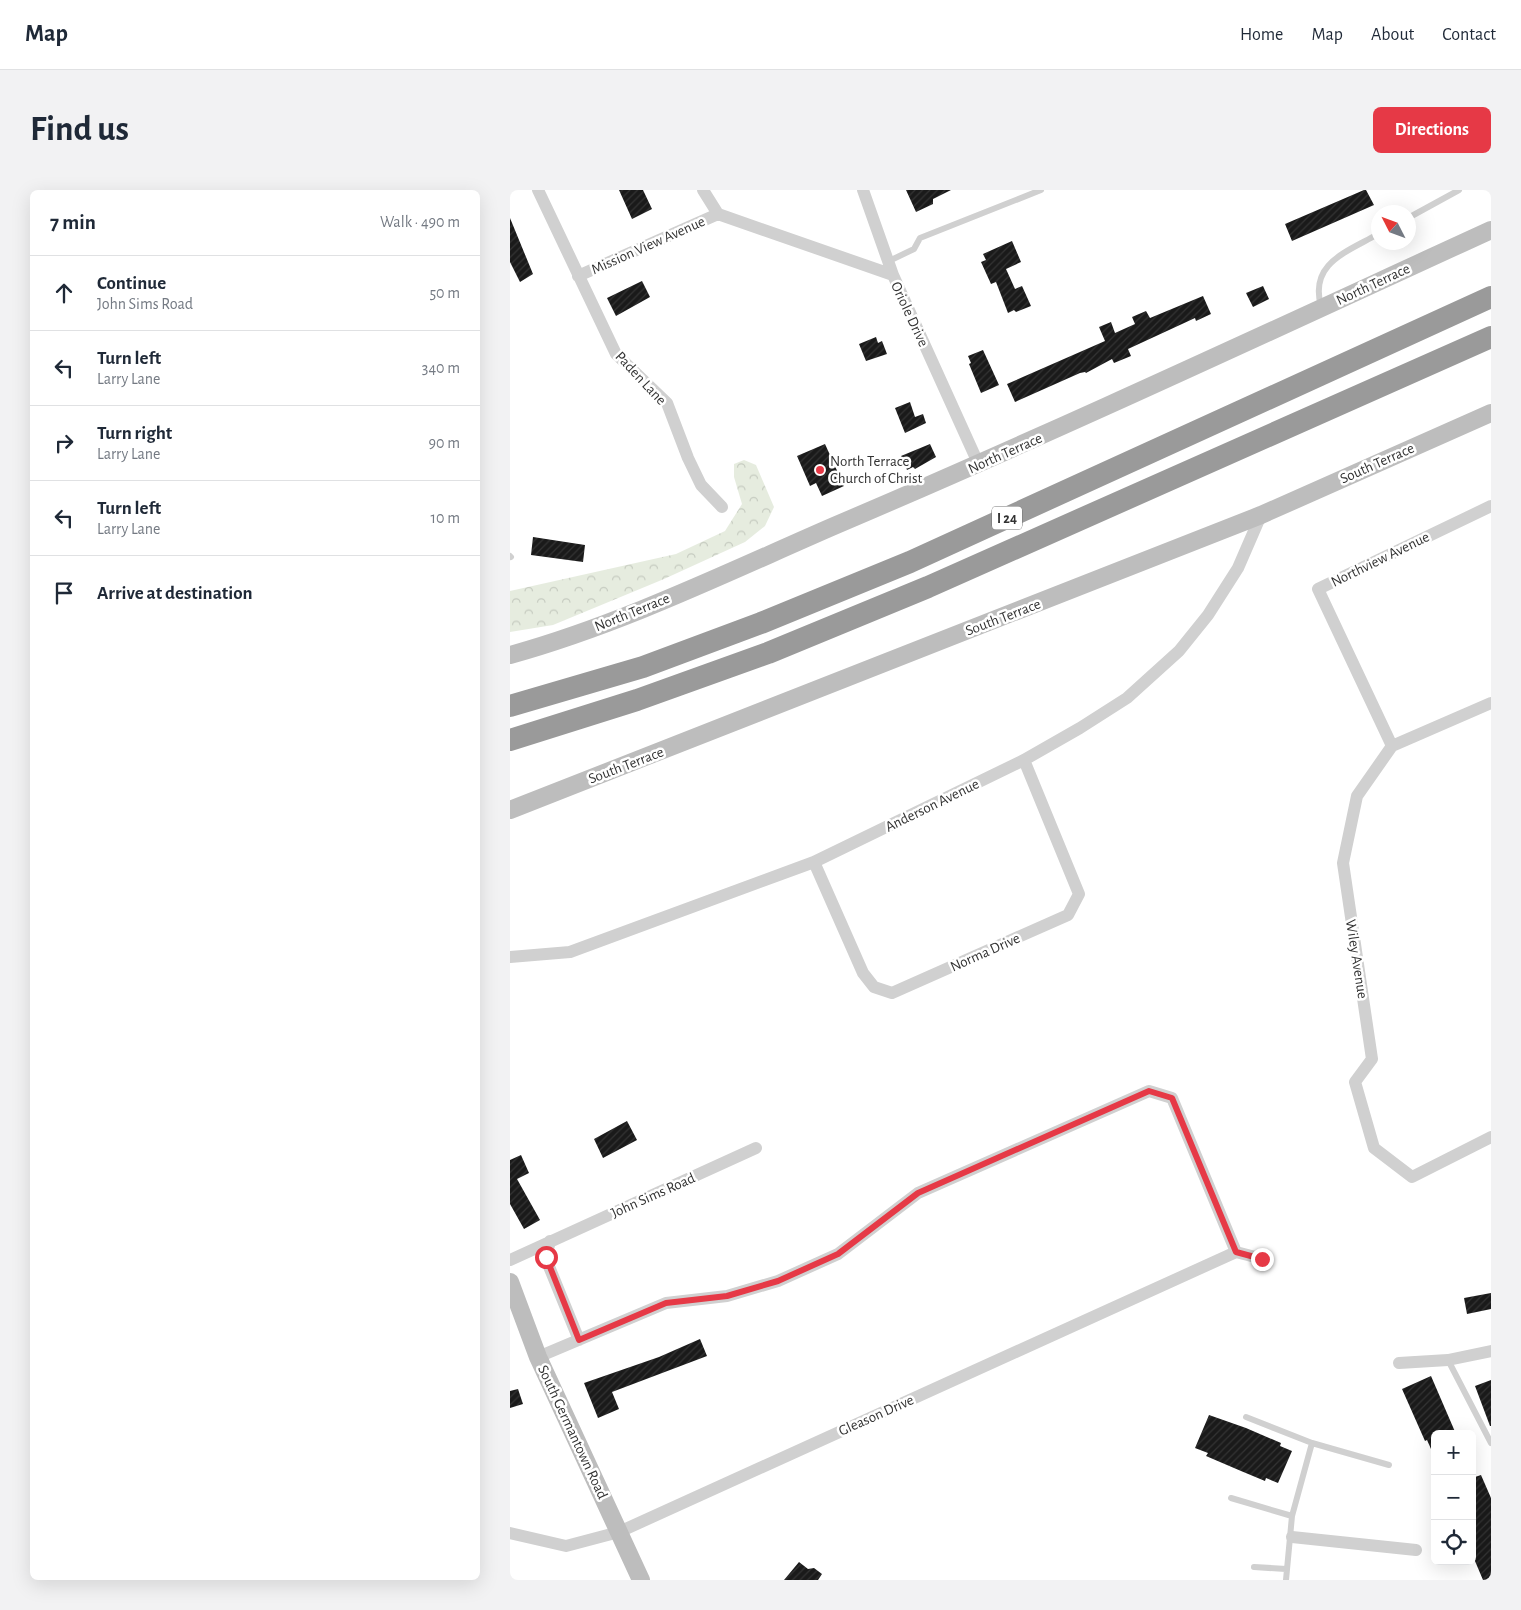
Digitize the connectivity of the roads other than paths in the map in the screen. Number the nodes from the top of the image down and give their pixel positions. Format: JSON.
{"nodes":[{"id":1,"x":538,"y":190,"type":"edge"},
{"id":2,"x":703,"y":190,"type":"edge"},
{"id":3,"x":863,"y":190,"type":"edge"},
{"id":4,"x":1041,"y":190,"type":"edge"},
{"id":5,"x":1459,"y":190,"type":"edge"},
{"id":6,"x":718,"y":214,"type":"junction"},
{"id":7,"x":1416,"y":214,"type":"edge"},
{"id":8,"x":1491,"y":230,"type":"edge"},
{"id":9,"x":1371,"y":238,"type":"edge"},
{"id":10,"x":889,"y":261,"type":"junction"},
{"id":11,"x":893,"y":275,"type":"junction"},
{"id":12,"x":578,"y":276,"type":"junction"},
{"id":13,"x":1491,"y":297,"type":"edge"},
{"id":14,"x":1321,"y":308,"type":"junction"},
{"id":15,"x":1491,"y":337,"type":"edge"},
{"id":16,"x":1491,"y":413,"type":"edge"},
{"id":17,"x":979,"y":465,"type":"junction"},
{"id":18,"x":1491,"y":506,"type":"edge"},
{"id":19,"x":722,"y":507,"type":"dead end"},
{"id":20,"x":1261,"y":515,"type":"junction"},
{"id":21,"x":510,"y":655,"type":"edge"},
{"id":22,"x":1491,"y":703,"type":"edge"},
{"id":23,"x":510,"y":706,"type":"edge"},
{"id":24,"x":510,"y":740,"type":"edge"},
{"id":25,"x":1392,"y":746,"type":"junction"},
{"id":26,"x":1024,"y":760,"type":"junction"},
{"id":27,"x":510,"y":810,"type":"edge"},
{"id":28,"x":814,"y":862,"type":"junction"},
{"id":29,"x":510,"y":957,"type":"edge"},
{"id":30,"x":1491,"y":1137,"type":"edge"},
{"id":31,"x":756,"y":1148,"type":"dead end"},
{"id":32,"x":550,"y":1241,"type":"junction"},
{"id":33,"x":1236,"y":1252,"type":"junction"},
{"id":34,"x":1262,"y":1259,"type":"dead end"},
{"id":35,"x":510,"y":1260,"type":"edge"},
{"id":36,"x":510,"y":1282,"type":"edge"},
{"id":37,"x":579,"y":1340,"type":"junction"},
{"id":38,"x":1491,"y":1351,"type":"edge"},
{"id":39,"x":538,"y":1358,"type":"junction"},
{"id":40,"x":1448,"y":1360,"type":"junction"},
{"id":41,"x":1399,"y":1363,"type":"dead end"},
{"id":42,"x":1246,"y":1417,"type":"dead end"},
{"id":43,"x":1312,"y":1443,"type":"junction"},
{"id":44,"x":1491,"y":1443,"type":"edge"},
{"id":45,"x":1390,"y":1465,"type":"dead end"},
{"id":46,"x":1231,"y":1498,"type":"dead end"},
{"id":47,"x":1292,"y":1516,"type":"junction"},
{"id":48,"x":620,"y":1532,"type":"junction"},
{"id":49,"x":510,"y":1534,"type":"edge"},
{"id":50,"x":1292,"y":1537,"type":"junction"},
{"id":51,"x":1416,"y":1550,"type":"dead end"},
{"id":52,"x":1254,"y":1567,"type":"dead end"},
{"id":53,"x":1286,"y":1569,"type":"junction"},
{"id":54,"x":641,"y":1580,"type":"edge"},
{"id":55,"x":1286,"y":1580,"type":"edge"}],
"edges":[{"from":1,"to":12,"type":"street","name":"Paden Lane"},
{"from":2,"to":6,"type":"street"},
{"from":3,"to":10,"type":"street"},
{"from":4,"to":10,"type":"lane"},
{"from":5,"to":7,"type":"lane"},
{"from":6,"to":11,"type":"street","name":"Oriole Drive"},
{"from":6,"to":12,"type":"street","name":"Mission View Avenue"},
{"from":8,"to":14,"type":"street","name":"North Terrace"},
{"from":9,"to":14,"type":"lane"},
{"from":10,"to":11,"type":"street"},
{"from":11,"to":17,"type":"street","name":"Oriole Drive"},
{"from":12,"to":19,"type":"street","name":"Paden Lane"},
{"from":13,"to":23,"type":"highway","number":"I 24"},
{"from":14,"to":17,"type":"street","name":"North Terrace"},
{"from":15,"to":24,"type":"highway","number":"I 24"},
{"from":16,"to":20,"type":"street","name":"South Terrace"},
{"from":17,"to":21,"type":"street","name":"North Terrace"},
{"from":18,"to":25,"type":"street","name":"Northview Avenue"},
{"from":20,"to":26,"type":"street","name":"Anderson Avenue"},
{"from":20,"to":27,"type":"street","name":"South Terrace"},
{"from":22,"to":25,"type":"street"},
{"from":25,"to":30,"type":"street","name":"Wiley Avenue"},
{"from":26,"to":28,"type":"street","name":"Anderson Avenue"},
{"from":26,"to":28,"type":"street","name":"Norma Drive"},
{"from":28,"to":29,"type":"street","name":"Anderson Avenue"},
{"from":31,"to":32,"type":"street","name":"John Sims Road"},
{"from":32,"to":35,"type":"street","name":"John Sims Road"},
{"from":32,"to":37,"type":"street"},
{"from":33,"to":34,"type":"street"},
{"from":33,"to":37,"type":"street"},
{"from":33,"to":48,"type":"street","name":"Gleason Drive"},
{"from":36,"to":39,"type":"street","name":"South Germantown Road"},
{"from":37,"to":39,"type":"street"},
{"from":38,"to":40,"type":"street"},
{"from":39,"to":48,"type":"street","name":"South Germantown Road"},
{"from":40,"to":41,"type":"street"},
{"from":40,"to":44,"type":"lane"},
{"from":42,"to":43,"type":"lane"},
{"from":43,"to":45,"type":"lane"},
{"from":43,"to":47,"type":"lane"},
{"from":46,"to":47,"type":"lane"},
{"from":47,"to":50,"type":"lane"},
{"from":48,"to":49,"type":"street","name":"Gleason Drive"},
{"from":48,"to":54,"type":"street","name":"South Germantown Road"},
{"from":50,"to":51,"type":"street"},
{"from":50,"to":53,"type":"lane"},
{"from":52,"to":53,"type":"lane"},
{"from":53,"to":55,"type":"lane"}]}
